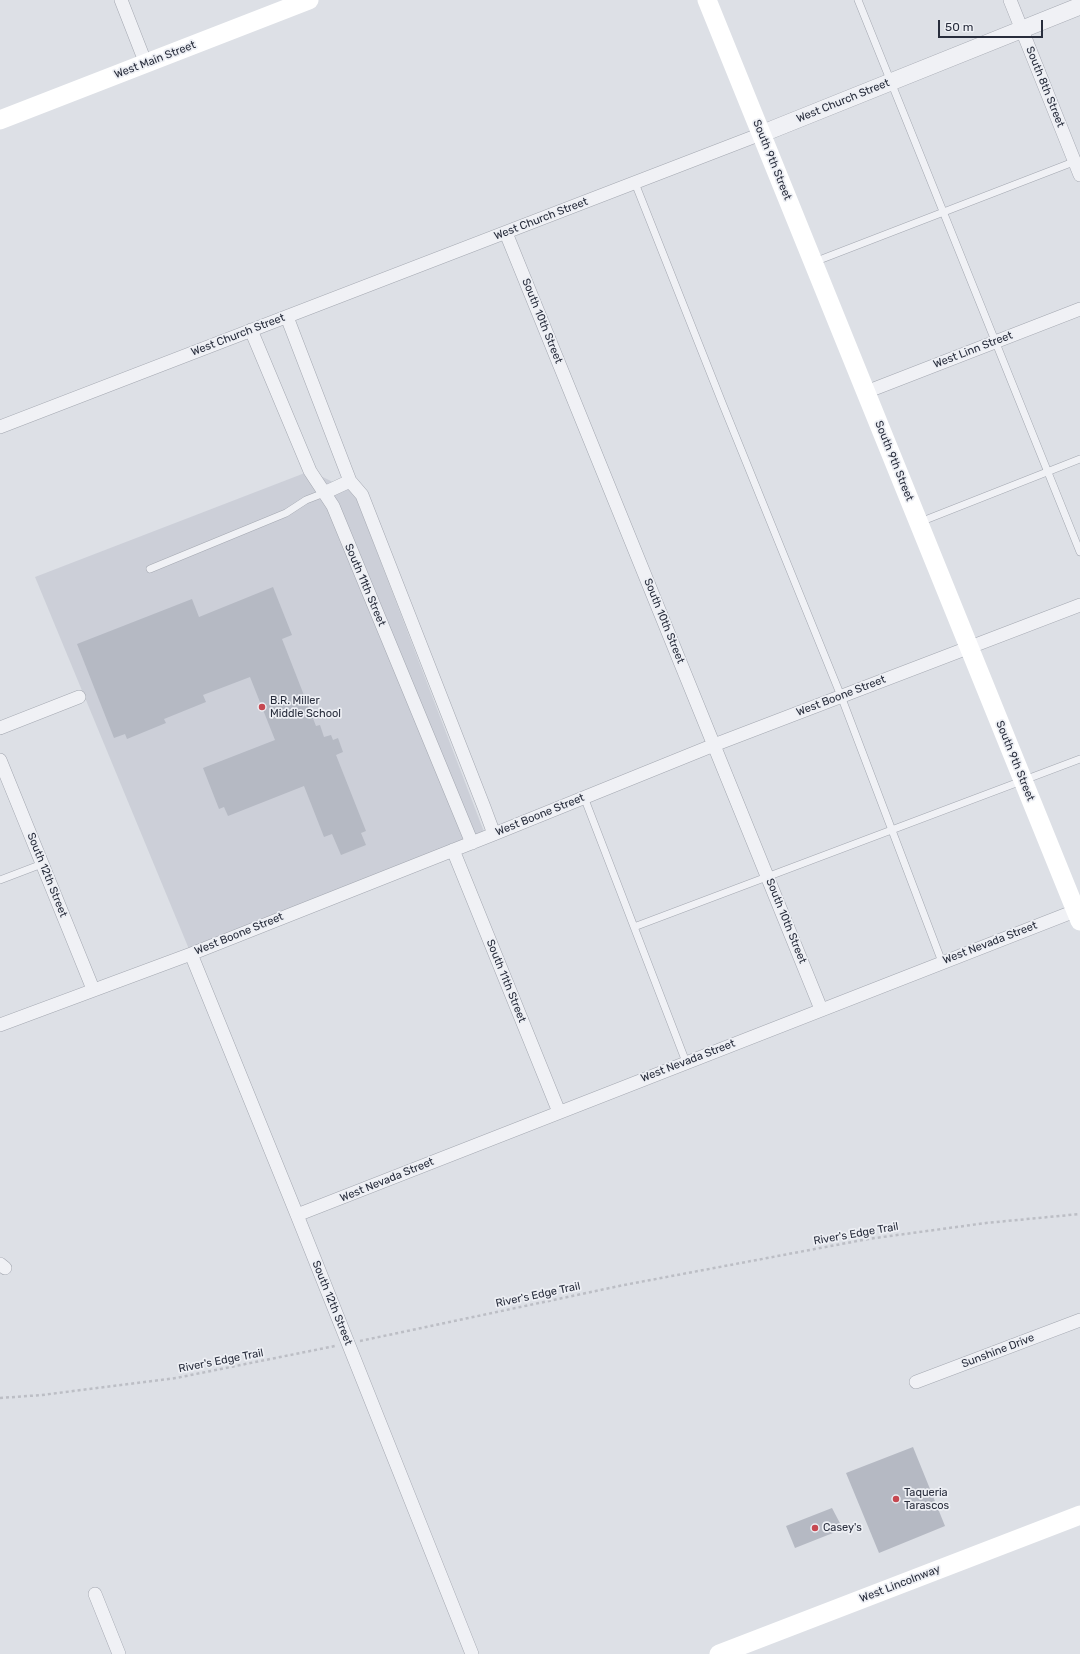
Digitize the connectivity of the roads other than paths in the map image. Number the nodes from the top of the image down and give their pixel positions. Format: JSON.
{"nodes":[{"id":1,"x":121,"y":0,"type":"edge"},
{"id":2,"x":309,"y":0,"type":"edge"},
{"id":3,"x":858,"y":0,"type":"edge"},
{"id":4,"x":1010,"y":0,"type":"edge"},
{"id":5,"x":709,"y":1,"type":"edge"},
{"id":6,"x":1080,"y":6,"type":"edge"},
{"id":7,"x":1022,"y":29,"type":"junction"},
{"id":8,"x":146,"y":64,"type":"junction"},
{"id":9,"x":891,"y":82,"type":"junction"},
{"id":10,"x":0,"y":120,"type":"edge"},
{"id":11,"x":761,"y":134,"type":"junction"},
{"id":12,"x":1077,"y":161,"type":"edge"},
{"id":13,"x":1080,"y":174,"type":"edge"},
{"id":14,"x":635,"y":183,"type":"junction"},
{"id":15,"x":944,"y":212,"type":"junction"},
{"id":16,"x":506,"y":232,"type":"junction"},
{"id":17,"x":814,"y":262,"type":"junction"},
{"id":18,"x":1080,"y":309,"type":"edge"},
{"id":19,"x":287,"y":317,"type":"junction"},
{"id":20,"x":251,"y":330,"type":"junction"},
{"id":21,"x":995,"y":342,"type":"junction"},
{"id":22,"x":866,"y":392,"type":"junction"},
{"id":23,"x":0,"y":427,"type":"edge"},
{"id":24,"x":1080,"y":459,"type":"edge"},
{"id":25,"x":1048,"y":472,"type":"junction"},
{"id":26,"x":350,"y":481,"type":"junction"},
{"id":27,"x":324,"y":493,"type":"junction"},
{"id":28,"x":919,"y":522,"type":"junction"},
{"id":29,"x":1080,"y":552,"type":"edge"},
{"id":30,"x":150,"y":569,"type":"dead end"},
{"id":31,"x":1080,"y":605,"type":"edge"},
{"id":32,"x":969,"y":647,"type":"junction"},
{"id":33,"x":841,"y":696,"type":"junction"},
{"id":34,"x":79,"y":697,"type":"dead end"},
{"id":35,"x":0,"y":728,"type":"edge"},
{"id":36,"x":714,"y":745,"type":"junction"},
{"id":37,"x":1080,"y":759,"type":"edge"},
{"id":38,"x":0,"y":760,"type":"edge"},
{"id":39,"x":1024,"y":781,"type":"junction"},
{"id":40,"x":584,"y":797,"type":"junction"},
{"id":41,"x":892,"y":831,"type":"junction"},
{"id":42,"x":494,"y":834,"type":"junction"},
{"id":43,"x":472,"y":843,"type":"junction"},
{"id":44,"x":453,"y":850,"type":"junction"},
{"id":45,"x":42,"y":864,"type":"junction"},
{"id":46,"x":768,"y":878,"type":"junction"},
{"id":47,"x":0,"y":880,"type":"edge"},
{"id":48,"x":1078,"y":913,"type":"edge"},
{"id":49,"x":634,"y":927,"type":"junction"},
{"id":50,"x":190,"y":954,"type":"junction"},
{"id":51,"x":942,"y":962,"type":"junction"},
{"id":52,"x":93,"y":989,"type":"junction"},
{"id":53,"x":821,"y":1009,"type":"junction"},
{"id":54,"x":0,"y":1025,"type":"edge"},
{"id":55,"x":686,"y":1062,"type":"junction"},
{"id":56,"x":559,"y":1112,"type":"junction"},
{"id":57,"x":298,"y":1215,"type":"junction"},
{"id":58,"x":1080,"y":1320,"type":"edge"},
{"id":59,"x":916,"y":1382,"type":"dead end"},
{"id":60,"x":1080,"y":1515,"type":"edge"},
{"id":61,"x":95,"y":1594,"type":"dead end"},
{"id":62,"x":119,"y":1654,"type":"edge"},
{"id":63,"x":472,"y":1654,"type":"edge"},
{"id":64,"x":719,"y":1654,"type":"edge"}],
"edges":[{"from":1,"to":8,"type":"street"},
{"from":2,"to":8,"type":"main road","name":"West Main Street"},
{"from":3,"to":9,"type":"lane"},
{"from":4,"to":7,"type":"street","name":"South 8th Street"},
{"from":5,"to":11,"type":"main road","name":"South 9th Street"},
{"from":6,"to":7,"type":"street","name":"West Church Street"},
{"from":7,"to":9,"type":"street","name":"West Church Street"},
{"from":7,"to":12,"type":"street","name":"South 8th Street"},
{"from":8,"to":10,"type":"main road","name":"West Main Street"},
{"from":9,"to":11,"type":"street","name":"West Church Street"},
{"from":9,"to":15,"type":"lane"},
{"from":11,"to":14,"type":"street","name":"West Church Street"},
{"from":11,"to":17,"type":"main road","name":"South 9th Street"},
{"from":12,"to":13,"type":"street","name":"South 8th Street"},
{"from":12,"to":15,"type":"lane"},
{"from":14,"to":16,"type":"street","name":"West Church Street"},
{"from":14,"to":33,"type":"lane"},
{"from":15,"to":17,"type":"lane"},
{"from":15,"to":21,"type":"lane"},
{"from":16,"to":19,"type":"street","name":"West Church Street"},
{"from":16,"to":36,"type":"street","name":"South 10th Street"},
{"from":17,"to":22,"type":"main road","name":"South 9th Street"},
{"from":18,"to":21,"type":"street","name":"West Linn Street"},
{"from":19,"to":20,"type":"street","name":"West Church Street"},
{"from":19,"to":26,"type":"street"},
{"from":20,"to":23,"type":"street","name":"West Church Street"},
{"from":20,"to":27,"type":"street","name":"South 11th Street"},
{"from":21,"to":22,"type":"street","name":"West Linn Street"},
{"from":21,"to":25,"type":"lane"},
{"from":22,"to":28,"type":"main road","name":"South 9th Street"},
{"from":24,"to":25,"type":"lane"},
{"from":25,"to":28,"type":"lane"},
{"from":25,"to":29,"type":"lane"},
{"from":26,"to":27,"type":"street"},
{"from":26,"to":42,"type":"street"},
{"from":27,"to":30,"type":"lane"},
{"from":27,"to":43,"type":"street","name":"South 11th Street"},
{"from":28,"to":32,"type":"main road","name":"South 9th Street"},
{"from":31,"to":32,"type":"street","name":"West Boone Street"},
{"from":32,"to":33,"type":"street","name":"West Boone Street"},
{"from":32,"to":39,"type":"main road","name":"South 9th Street"},
{"from":33,"to":36,"type":"street","name":"West Boone Street"},
{"from":33,"to":41,"type":"lane"},
{"from":34,"to":35,"type":"street"},
{"from":36,"to":40,"type":"street","name":"West Boone Street"},
{"from":36,"to":46,"type":"street","name":"South 10th Street"},
{"from":37,"to":39,"type":"lane"},
{"from":38,"to":45,"type":"street","name":"South 12th Street"},
{"from":39,"to":41,"type":"lane"},
{"from":39,"to":48,"type":"main road","name":"South 9th Street"},
{"from":40,"to":42,"type":"street","name":"West Boone Street"},
{"from":40,"to":49,"type":"lane"},
{"from":41,"to":46,"type":"lane"},
{"from":41,"to":51,"type":"lane"},
{"from":42,"to":43,"type":"street","name":"West Boone Street"},
{"from":43,"to":44,"type":"street","name":"West Boone Street"},
{"from":44,"to":50,"type":"street","name":"West Boone Street"},
{"from":44,"to":56,"type":"street","name":"South 11th Street"},
{"from":45,"to":47,"type":"lane"},
{"from":45,"to":52,"type":"street","name":"South 12th Street"},
{"from":46,"to":49,"type":"lane"},
{"from":46,"to":53,"type":"street","name":"South 10th Street"},
{"from":48,"to":51,"type":"street","name":"West Nevada Street"},
{"from":49,"to":55,"type":"lane"},
{"from":50,"to":52,"type":"street","name":"West Boone Street"},
{"from":50,"to":57,"type":"street","name":"South 12th Street"},
{"from":51,"to":53,"type":"street","name":"West Nevada Street"},
{"from":52,"to":54,"type":"street","name":"West Boone Street"},
{"from":53,"to":55,"type":"street","name":"West Nevada Street"},
{"from":55,"to":56,"type":"street","name":"West Nevada Street"},
{"from":56,"to":57,"type":"street","name":"West Nevada Street"},
{"from":57,"to":63,"type":"street","name":"South 12th Street"},
{"from":58,"to":59,"type":"street","name":"Sunshine Drive"},
{"from":60,"to":64,"type":"main road","name":"West Lincolnway"},
{"from":61,"to":62,"type":"street"}]}
